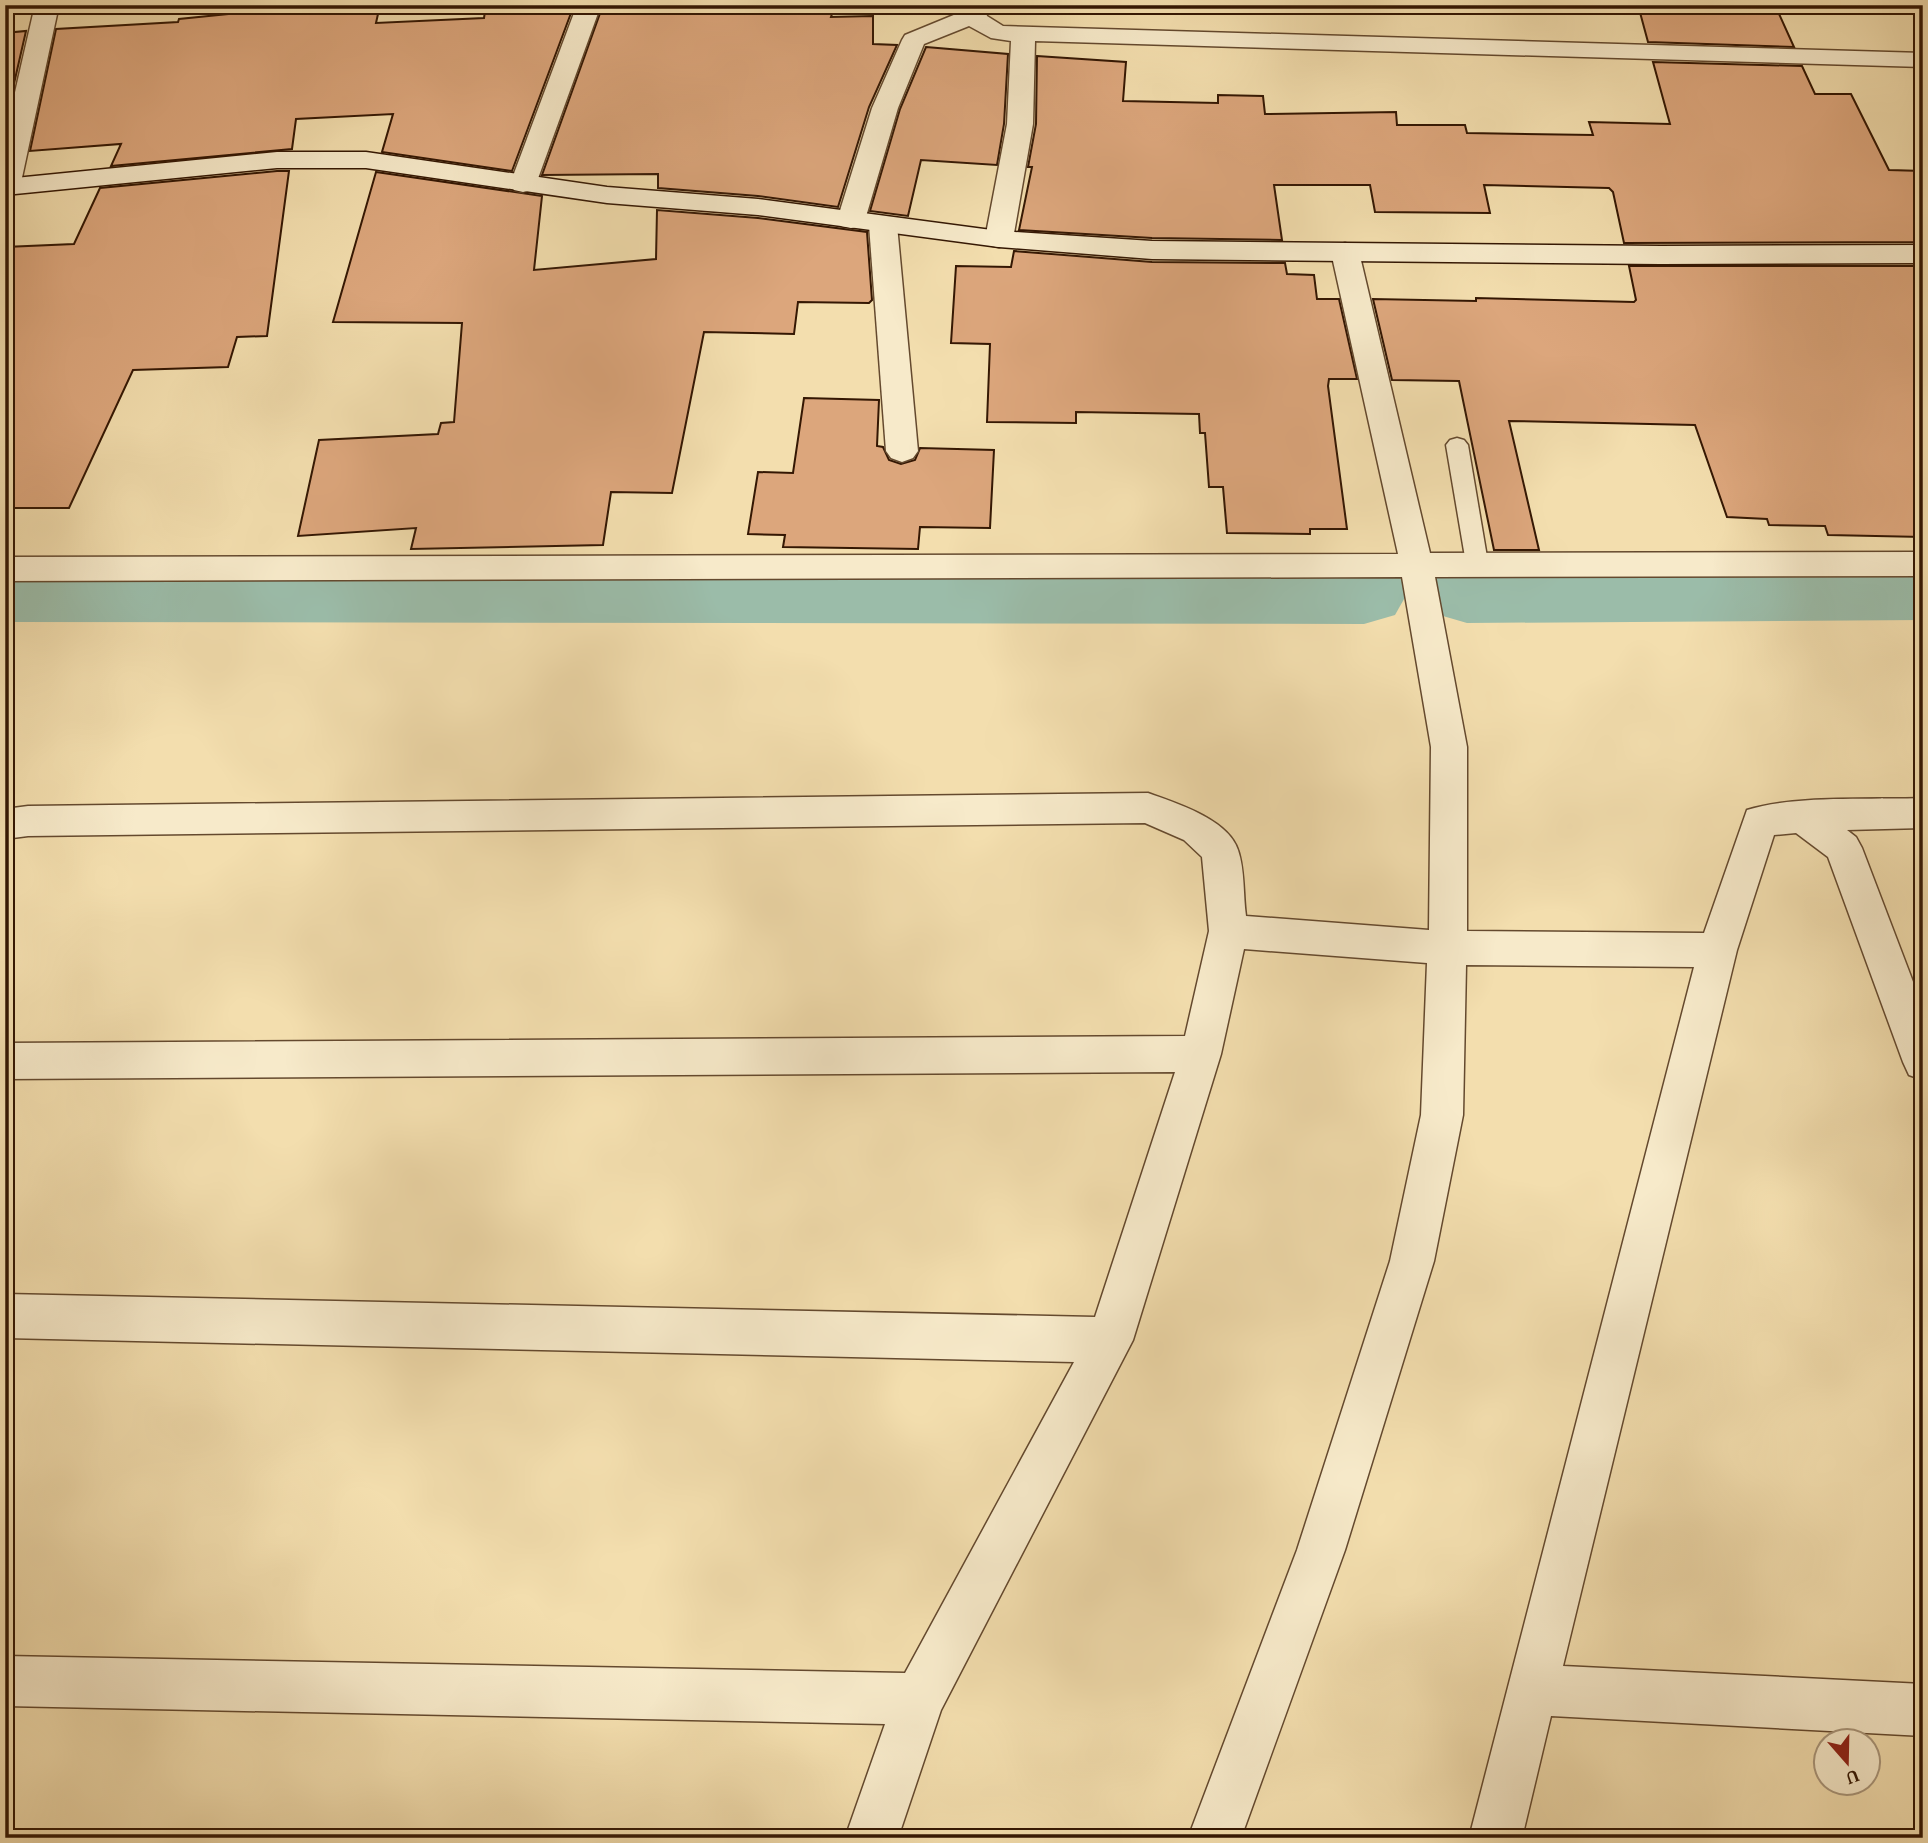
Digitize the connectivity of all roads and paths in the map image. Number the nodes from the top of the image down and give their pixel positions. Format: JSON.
{"nodes":[{"id":1,"x":47,"y":5,"type":"edge"},
{"id":2,"x":589,"y":5,"type":"edge"},
{"id":3,"x":973,"y":11,"type":"edge"},
{"id":4,"x":1023,"y":33,"type":"junction"},
{"id":5,"x":1923,"y":60,"type":"edge"},
{"id":6,"x":523,"y":184,"type":"junction"},
{"id":7,"x":6,"y":187,"type":"edge"},
{"id":8,"x":851,"y":220,"type":"junction"},
{"id":9,"x":883,"y":225,"type":"junction"},
{"id":10,"x":999,"y":239,"type":"junction"},
{"id":11,"x":1345,"y":252,"type":"junction"},
{"id":12,"x":1923,"y":254,"type":"edge"},
{"id":13,"x":1457,"y":445,"type":"dead end"},
{"id":14,"x":902,"y":451,"type":"dead end"},
{"id":15,"x":1416,"y":563,"type":"junction"},
{"id":16,"x":1478,"y":563,"type":"junction"},
{"id":17,"x":1923,"y":564,"type":"edge"},
{"id":18,"x":5,"y":569,"type":"edge"},
{"id":19,"x":1923,"y":813,"type":"edge"},
{"id":20,"x":1802,"y":817,"type":"junction"},
{"id":21,"x":5,"y":824,"type":"edge"},
{"id":22,"x":1228,"y":932,"type":"junction"},
{"id":23,"x":1446,"y":948,"type":"junction"},
{"id":24,"x":1718,"y":950,"type":"junction"},
{"id":25,"x":1201,"y":1054,"type":"junction"},
{"id":26,"x":5,"y":1061,"type":"edge"},
{"id":27,"x":1923,"y":1062,"type":"edge"},
{"id":28,"x":5,"y":1316,"type":"edge"},
{"id":29,"x":1110,"y":1340,"type":"junction"},
{"id":30,"x":5,"y":1681,"type":"edge"},
{"id":31,"x":1532,"y":1690,"type":"junction"},
{"id":32,"x":919,"y":1699,"type":"junction"},
{"id":33,"x":1923,"y":1710,"type":"edge"},
{"id":34,"x":871,"y":1838,"type":"edge"},
{"id":35,"x":1214,"y":1838,"type":"edge"},
{"id":36,"x":1495,"y":1838,"type":"edge"}],
"edges":[{"from":1,"to":7,"type":"street"},
{"from":2,"to":6,"type":"street"},
{"from":3,"to":4,"type":"street"},
{"from":3,"to":8,"type":"street"},
{"from":4,"to":5,"type":"street"},
{"from":4,"to":10,"type":"street"},
{"from":6,"to":7,"type":"street"},
{"from":6,"to":8,"type":"street"},
{"from":8,"to":9,"type":"street"},
{"from":9,"to":10,"type":"street"},
{"from":9,"to":14,"type":"street"},
{"from":10,"to":11,"type":"street"},
{"from":11,"to":12,"type":"street"},
{"from":11,"to":15,"type":"street"},
{"from":13,"to":16,"type":"lane"},
{"from":15,"to":16,"type":"street"},
{"from":15,"to":18,"type":"street"},
{"from":15,"to":23,"type":"street"},
{"from":16,"to":17,"type":"street"},
{"from":19,"to":20,"type":"street"},
{"from":20,"to":24,"type":"street"},
{"from":20,"to":27,"type":"street"},
{"from":21,"to":22,"type":"street"},
{"from":22,"to":23,"type":"street"},
{"from":22,"to":25,"type":"street"},
{"from":23,"to":24,"type":"street"},
{"from":23,"to":35,"type":"street"},
{"from":24,"to":31,"type":"street"},
{"from":25,"to":26,"type":"street"},
{"from":25,"to":29,"type":"street"},
{"from":28,"to":29,"type":"street"},
{"from":29,"to":32,"type":"street"},
{"from":30,"to":32,"type":"street"},
{"from":31,"to":33,"type":"street"},
{"from":31,"to":36,"type":"street"},
{"from":32,"to":34,"type":"street"}]}
